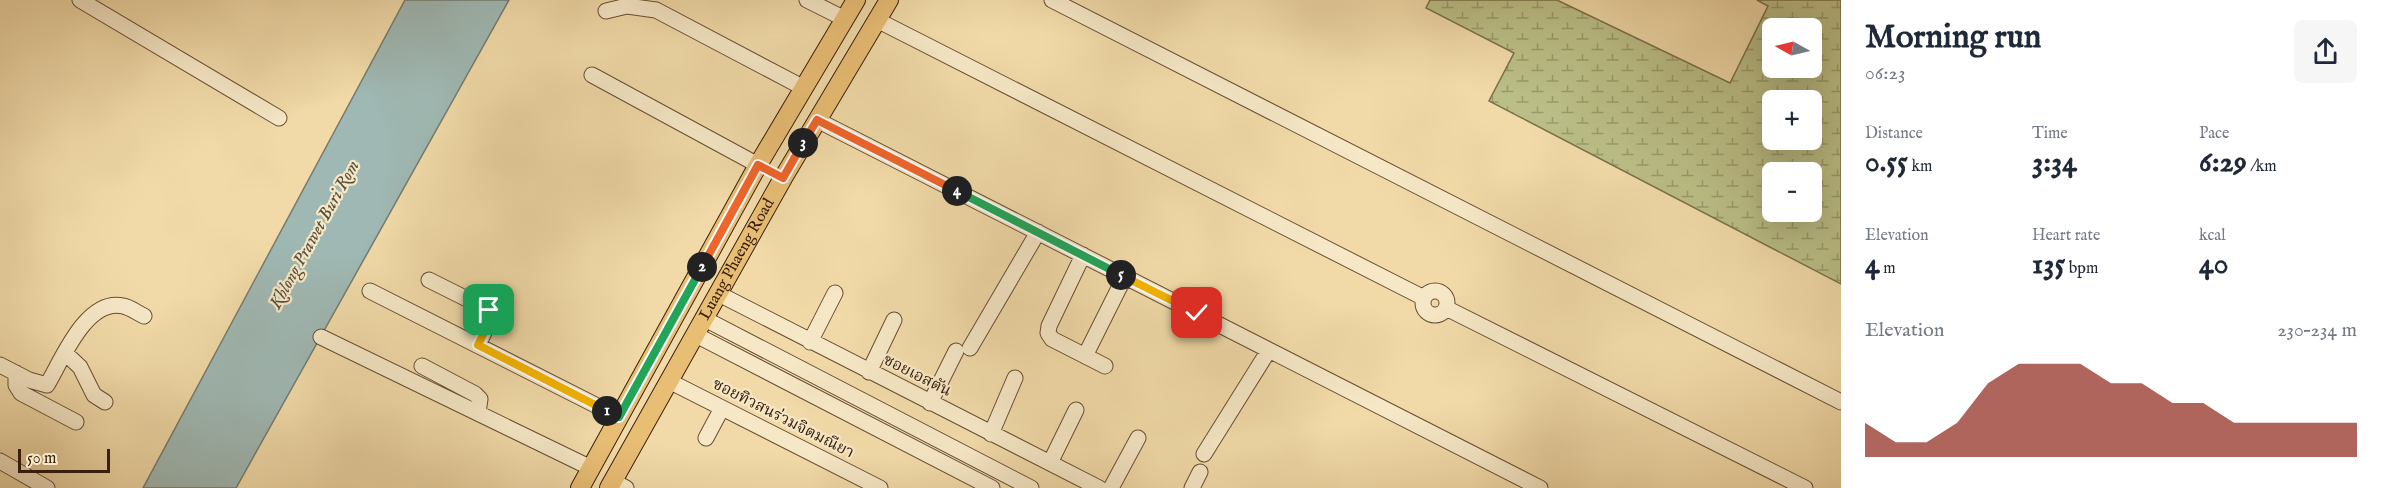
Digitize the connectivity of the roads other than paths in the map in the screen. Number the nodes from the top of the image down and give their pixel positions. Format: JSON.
{"nodes":[{"id":1,"x":80,"y":0,"type":"edge"},
{"id":2,"x":807,"y":0,"type":"edge"},
{"id":3,"x":856,"y":0,"type":"edge"},
{"id":4,"x":889,"y":0,"type":"edge"},
{"id":5,"x":1052,"y":0,"type":"edge"},
{"id":6,"x":606,"y":11,"type":"dead end"},
{"id":7,"x":845,"y":19,"type":"junction"},
{"id":8,"x":877,"y":20,"type":"junction"},
{"id":9,"x":592,"y":75,"type":"dead end"},
{"id":10,"x":804,"y":88,"type":"junction"},
{"id":11,"x":279,"y":118,"type":"dead end"},
{"id":12,"x":817,"y":120,"type":"junction"},
{"id":13,"x":758,"y":165,"type":"junction"},
{"id":14,"x":783,"y":178,"type":"junction"},
{"id":15,"x":1038,"y":232,"type":"junction"},
{"id":16,"x":1083,"y":255,"type":"junction"},
{"id":17,"x":1125,"y":276,"type":"junction"},
{"id":18,"x":429,"y":280,"type":"dead end"},
{"id":19,"x":370,"y":291,"type":"dead end"},
{"id":20,"x":836,"y":293,"type":"dead end"},
{"id":21,"x":719,"y":294,"type":"junction"},
{"id":22,"x":144,"y":316,"type":"dead end"},
{"id":23,"x":705,"y":319,"type":"junction"},
{"id":24,"x":894,"y":320,"type":"dead end"},
{"id":25,"x":696,"y":335,"type":"junction"},
{"id":26,"x":321,"y":337,"type":"dead end"},
{"id":27,"x":810,"y":342,"type":"junction"},
{"id":28,"x":478,"y":345,"type":"junction"},
{"id":29,"x":1269,"y":350,"type":"junction"},
{"id":30,"x":65,"y":353,"type":"junction"},
{"id":31,"x":1085,"y":356,"type":"junction"},
{"id":32,"x":787,"y":361,"type":"junction"},
{"id":33,"x":0,"y":365,"type":"edge"},
{"id":34,"x":422,"y":366,"type":"dead end"},
{"id":35,"x":1105,"y":366,"type":"dead end"},
{"id":36,"x":869,"y":372,"type":"junction"},
{"id":37,"x":16,"y":373,"type":"junction"},
{"id":38,"x":778,"y":378,"type":"junction"},
{"id":39,"x":1016,"y":378,"type":"dead end"},
{"id":40,"x":669,"y":381,"type":"junction"},
{"id":41,"x":105,"y":402,"type":"dead end"},
{"id":42,"x":1841,"y":402,"type":"edge"},
{"id":43,"x":930,"y":403,"type":"junction"},
{"id":44,"x":722,"y":408,"type":"junction"},
{"id":45,"x":1077,"y":410,"type":"dead end"},
{"id":46,"x":478,"y":413,"type":"junction"},
{"id":47,"x":619,"y":417,"type":"junction"},
{"id":48,"x":76,"y":422,"type":"dead end"},
{"id":49,"x":991,"y":434,"type":"junction"},
{"id":50,"x":705,"y":438,"type":"dead end"},
{"id":51,"x":1138,"y":438,"type":"dead end"},
{"id":52,"x":1204,"y":454,"type":"dead end"},
{"id":53,"x":0,"y":462,"type":"edge"},
{"id":54,"x":1050,"y":463,"type":"junction"},
{"id":55,"x":591,"y":468,"type":"junction"},
{"id":56,"x":1200,"y":472,"type":"dead end"},
{"id":57,"x":616,"y":486,"type":"edge"},
{"id":58,"x":47,"y":488,"type":"edge"},
{"id":59,"x":580,"y":488,"type":"edge"},
{"id":60,"x":880,"y":488,"type":"edge"},
{"id":61,"x":992,"y":488,"type":"edge"},
{"id":62,"x":1031,"y":488,"type":"edge"},
{"id":63,"x":1099,"y":488,"type":"edge"},
{"id":64,"x":1111,"y":488,"type":"edge"},
{"id":65,"x":1192,"y":488,"type":"edge"},
{"id":66,"x":1540,"y":488,"type":"edge"},
{"id":67,"x":1805,"y":488,"type":"edge"}],
"edges":[{"from":1,"to":11,"type":"street"},
{"from":2,"to":7,"type":"street"},
{"from":3,"to":7,"type":"main road","name":"Luang Phaeng Road"},
{"from":4,"to":8,"type":"main road","name":"Luang Phaeng Road"},
{"from":5,"to":42,"type":"street"},
{"from":6,"to":10,"type":"street"},
{"from":7,"to":10,"type":"main road","name":"Luang Phaeng Road"},
{"from":8,"to":12,"type":"main road","name":"Luang Phaeng Road"},
{"from":8,"to":67,"type":"street"},
{"from":9,"to":13,"type":"street"},
{"from":10,"to":13,"type":"main road","name":"Luang Phaeng Road"},
{"from":12,"to":14,"type":"main road","name":"Luang Phaeng Road"},
{"from":12,"to":15,"type":"street"},
{"from":13,"to":14,"type":"main road"},
{"from":13,"to":47,"type":"main road","name":"Luang Phaeng Road"},
{"from":14,"to":21,"type":"main road","name":"Luang Phaeng Road"},
{"from":15,"to":16,"type":"street"},
{"from":15,"to":43,"type":"street"},
{"from":16,"to":17,"type":"street"},
{"from":16,"to":31,"type":"street"},
{"from":17,"to":29,"type":"street"},
{"from":17,"to":31,"type":"street"},
{"from":18,"to":28,"type":"street"},
{"from":19,"to":28,"type":"street"},
{"from":20,"to":27,"type":"street"},
{"from":21,"to":23,"type":"main road","name":"Luang Phaeng Road"},
{"from":21,"to":27,"type":"street","name":"ซอยเอสตัน"},
{"from":22,"to":30,"type":"street"},
{"from":23,"to":25,"type":"main road","name":"Luang Phaeng Road"},
{"from":23,"to":32,"type":"street"},
{"from":24,"to":36,"type":"street"},
{"from":25,"to":38,"type":"street"},
{"from":25,"to":40,"type":"main road","name":"Luang Phaeng Road"},
{"from":26,"to":46,"type":"street"},
{"from":27,"to":36,"type":"street","name":"ซอยเอสตัน"},
{"from":28,"to":47,"type":"street"},
{"from":29,"to":52,"type":"street"},
{"from":29,"to":66,"type":"street"},
{"from":30,"to":37,"type":"street"},
{"from":30,"to":41,"type":"street"},
{"from":31,"to":35,"type":"street"},
{"from":32,"to":38,"type":"street"},
{"from":32,"to":62,"type":"street"},
{"from":33,"to":37,"type":"street"},
{"from":34,"to":46,"type":"street"},
{"from":36,"to":43,"type":"street","name":"ซอยเอสตัน"},
{"from":37,"to":48,"type":"street"},
{"from":38,"to":61,"type":"street"},
{"from":39,"to":49,"type":"street"},
{"from":40,"to":44,"type":"street","name":"ซอยทิวสนร่วมจิตมณียา"},
{"from":40,"to":57,"type":"main road","name":"Luang Phaeng Road"},
{"from":43,"to":49,"type":"street","name":"ซอยเอสตัน"},
{"from":44,"to":50,"type":"street"},
{"from":44,"to":60,"type":"street","name":"ซอยทิวสนร่วมจิตมณียา"},
{"from":45,"to":54,"type":"street"},
{"from":46,"to":55,"type":"street"},
{"from":47,"to":55,"type":"main road","name":"Luang Phaeng Road"},
{"from":49,"to":54,"type":"street","name":"ซอยเอสตัน"},
{"from":51,"to":64,"type":"street"},
{"from":53,"to":58,"type":"street"},
{"from":54,"to":63,"type":"street","name":"ซอยเอสตัน"},
{"from":55,"to":59,"type":"main road","name":"Luang Phaeng Road"},
{"from":56,"to":65,"type":"street"}]}
